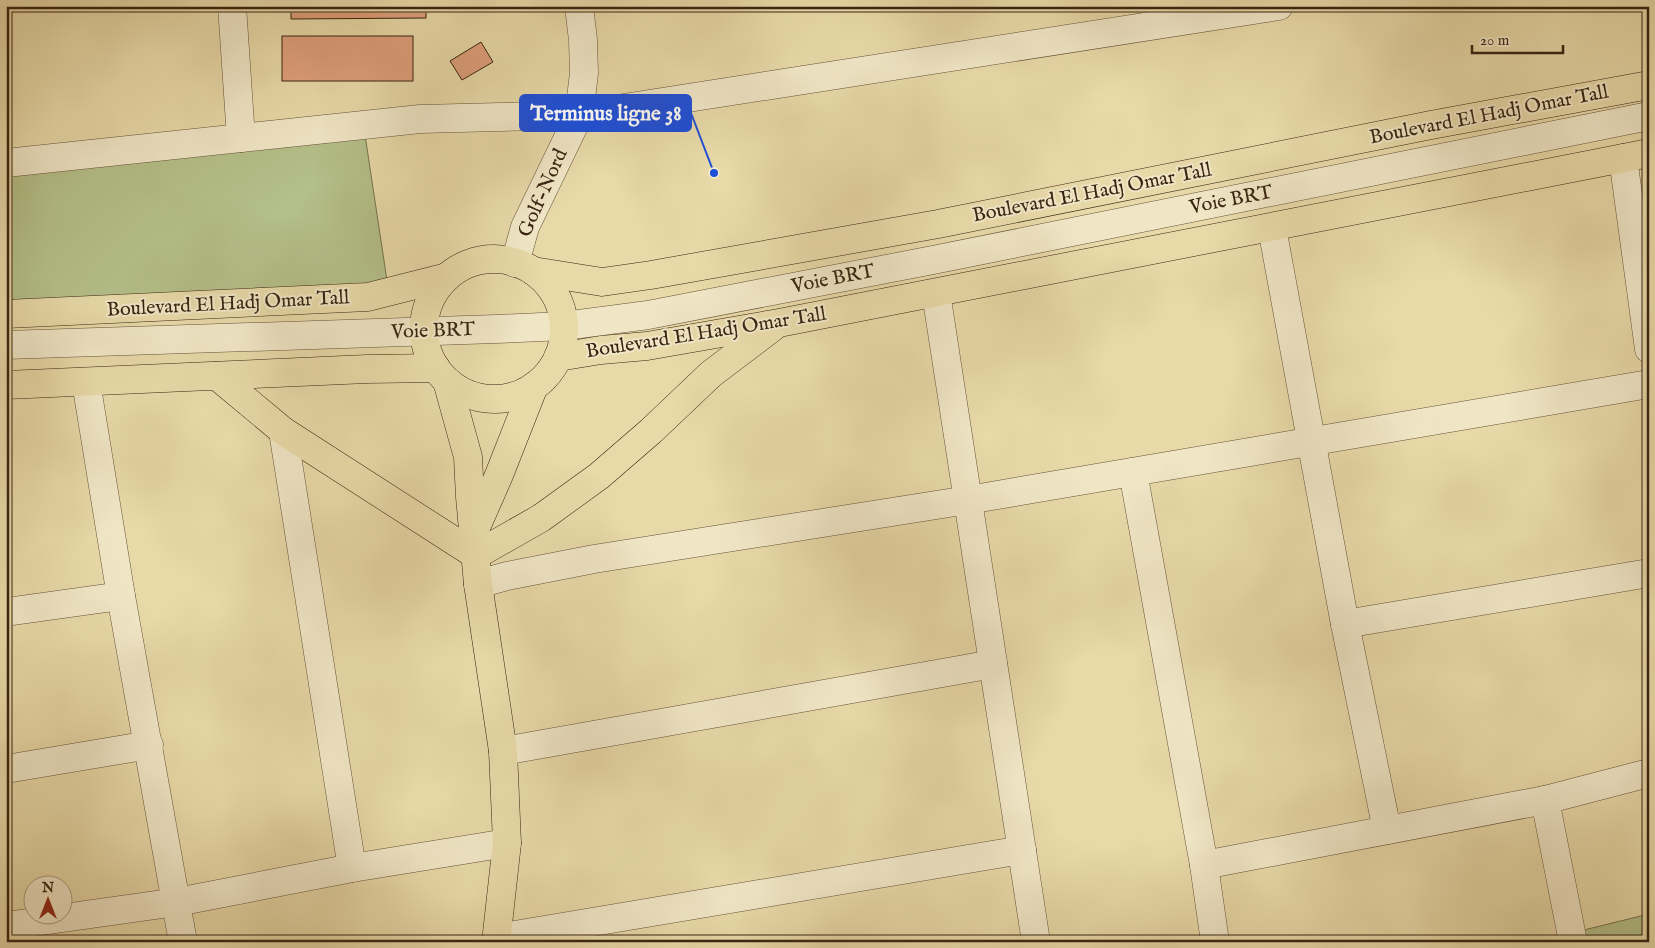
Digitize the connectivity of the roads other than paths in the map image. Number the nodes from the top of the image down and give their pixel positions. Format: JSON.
{"nodes":[{"id":1,"x":232,"y":6,"type":"edge"},
{"id":2,"x":579,"y":6,"type":"edge"},
{"id":3,"x":1272,"y":7,"type":"edge"},
{"id":4,"x":1649,"y":85,"type":"edge"},
{"id":5,"x":579,"y":115,"type":"junction"},
{"id":6,"x":1649,"y":116,"type":"edge"},
{"id":7,"x":241,"y":138,"type":"junction"},
{"id":8,"x":1636,"y":156,"type":"edge"},
{"id":9,"x":6,"y":163,"type":"edge"},
{"id":10,"x":1272,"y":228,"type":"junction"},
{"id":11,"x":524,"y":267,"type":"junction"},
{"id":12,"x":447,"y":277,"type":"junction"},
{"id":13,"x":936,"y":293,"type":"junction"},
{"id":14,"x":6,"y":314,"type":"edge"},
{"id":15,"x":779,"y":323,"type":"junction"},
{"id":16,"x":564,"y":326,"type":"junction"},
{"id":17,"x":424,"y":332,"type":"junction"},
{"id":18,"x":6,"y":345,"type":"edge"},
{"id":19,"x":1649,"y":349,"type":"edge"},
{"id":20,"x":558,"y":357,"type":"junction"},
{"id":21,"x":441,"y":375,"type":"junction"},
{"id":22,"x":216,"y":376,"type":"junction"},
{"id":23,"x":86,"y":382,"type":"junction"},
{"id":24,"x":1649,"y":384,"type":"edge"},
{"id":25,"x":6,"y":385,"type":"edge"},
{"id":26,"x":534,"y":386,"type":"junction"},
{"id":27,"x":283,"y":431,"type":"junction"},
{"id":28,"x":1311,"y":441,"type":"junction"},
{"id":29,"x":1133,"y":472,"type":"junction"},
{"id":30,"x":968,"y":500,"type":"junction"},
{"id":31,"x":475,"y":544,"type":"junction"},
{"id":32,"x":1649,"y":573,"type":"edge"},
{"id":33,"x":478,"y":584,"type":"junction"},
{"id":34,"x":121,"y":596,"type":"junction"},
{"id":35,"x":6,"y":612,"type":"edge"},
{"id":36,"x":1345,"y":624,"type":"junction"},
{"id":37,"x":993,"y":664,"type":"junction"},
{"id":38,"x":149,"y":746,"type":"junction"},
{"id":39,"x":503,"y":751,"type":"junction"},
{"id":40,"x":6,"y":769,"type":"edge"},
{"id":41,"x":1649,"y":773,"type":"edge"},
{"id":42,"x":1546,"y":800,"type":"junction"},
{"id":43,"x":1387,"y":830,"type":"junction"},
{"id":44,"x":507,"y":843,"type":"junction"},
{"id":45,"x":1022,"y":850,"type":"junction"},
{"id":46,"x":1204,"y":865,"type":"junction"},
{"id":47,"x":352,"y":868,"type":"junction"},
{"id":48,"x":176,"y":902,"type":"junction"},
{"id":49,"x":6,"y":926,"type":"edge"},
{"id":50,"x":496,"y":940,"type":"edge"},
{"id":51,"x":183,"y":942,"type":"edge"},
{"id":52,"x":1036,"y":942,"type":"edge"},
{"id":53,"x":1215,"y":942,"type":"edge"},
{"id":54,"x":1573,"y":942,"type":"edge"}],
"edges":[{"from":1,"to":7,"type":"street"},
{"from":2,"to":5,"type":"street","name":"Golf-Nord"},
{"from":3,"to":5,"type":"street"},
{"from":4,"to":11,"type":"main road","name":"Boulevard El Hadj Omar Tall"},
{"from":5,"to":7,"type":"street"},
{"from":5,"to":11,"type":"street","name":"Golf-Nord"},
{"from":6,"to":16,"type":"street","name":"Voie BRT"},
{"from":7,"to":9,"type":"street"},
{"from":8,"to":10,"type":"main road","name":"Boulevard El Hadj Omar Tall"},
{"from":8,"to":19,"type":"street"},
{"from":10,"to":13,"type":"main road","name":"Boulevard El Hadj Omar Tall"},
{"from":10,"to":28,"type":"street"},
{"from":11,"to":12,"type":"main road","name":"Boulevard El Hadj Omar Tall"},
{"from":11,"to":16,"type":"main road","name":"Boulevard El Hadj Omar Tall"},
{"from":12,"to":14,"type":"main road","name":"Boulevard El Hadj Omar Tall"},
{"from":12,"to":17,"type":"main road","name":"Boulevard El Hadj Omar Tall"},
{"from":13,"to":15,"type":"main road","name":"Boulevard El Hadj Omar Tall"},
{"from":13,"to":30,"type":"street"},
{"from":15,"to":20,"type":"main road","name":"Boulevard El Hadj Omar Tall"},
{"from":15,"to":31,"type":"main road"},
{"from":16,"to":17,"type":"street","name":"Voie BRT"},
{"from":16,"to":20,"type":"main road","name":"Boulevard El Hadj Omar Tall"},
{"from":17,"to":18,"type":"street","name":"Voie BRT"},
{"from":17,"to":21,"type":"main road","name":"Boulevard El Hadj Omar Tall"},
{"from":20,"to":26,"type":"main road","name":"Boulevard El Hadj Omar Tall"},
{"from":21,"to":22,"type":"main road"},
{"from":21,"to":26,"type":"main road","name":"Boulevard El Hadj Omar Tall"},
{"from":21,"to":31,"type":"main road"},
{"from":22,"to":23,"type":"main road"},
{"from":22,"to":27,"type":"main road"},
{"from":23,"to":25,"type":"main road"},
{"from":23,"to":34,"type":"street"},
{"from":24,"to":28,"type":"street"},
{"from":26,"to":31,"type":"main road"},
{"from":27,"to":31,"type":"main road"},
{"from":27,"to":47,"type":"street"},
{"from":28,"to":29,"type":"street"},
{"from":28,"to":36,"type":"street"},
{"from":29,"to":30,"type":"street"},
{"from":29,"to":46,"type":"street"},
{"from":30,"to":33,"type":"street"},
{"from":30,"to":37,"type":"street"},
{"from":31,"to":33,"type":"main road"},
{"from":32,"to":36,"type":"street"},
{"from":33,"to":39,"type":"main road"},
{"from":34,"to":35,"type":"street"},
{"from":34,"to":38,"type":"street"},
{"from":36,"to":43,"type":"street"},
{"from":37,"to":39,"type":"street"},
{"from":37,"to":45,"type":"street"},
{"from":38,"to":40,"type":"street"},
{"from":38,"to":48,"type":"street"},
{"from":39,"to":44,"type":"main road"},
{"from":41,"to":42,"type":"street"},
{"from":42,"to":43,"type":"street"},
{"from":42,"to":54,"type":"street"},
{"from":43,"to":46,"type":"street"},
{"from":44,"to":47,"type":"street"},
{"from":44,"to":50,"type":"main road"},
{"from":45,"to":50,"type":"street"},
{"from":45,"to":52,"type":"street"},
{"from":46,"to":53,"type":"street"},
{"from":47,"to":48,"type":"street"},
{"from":48,"to":49,"type":"street"},
{"from":48,"to":51,"type":"street"}]}
